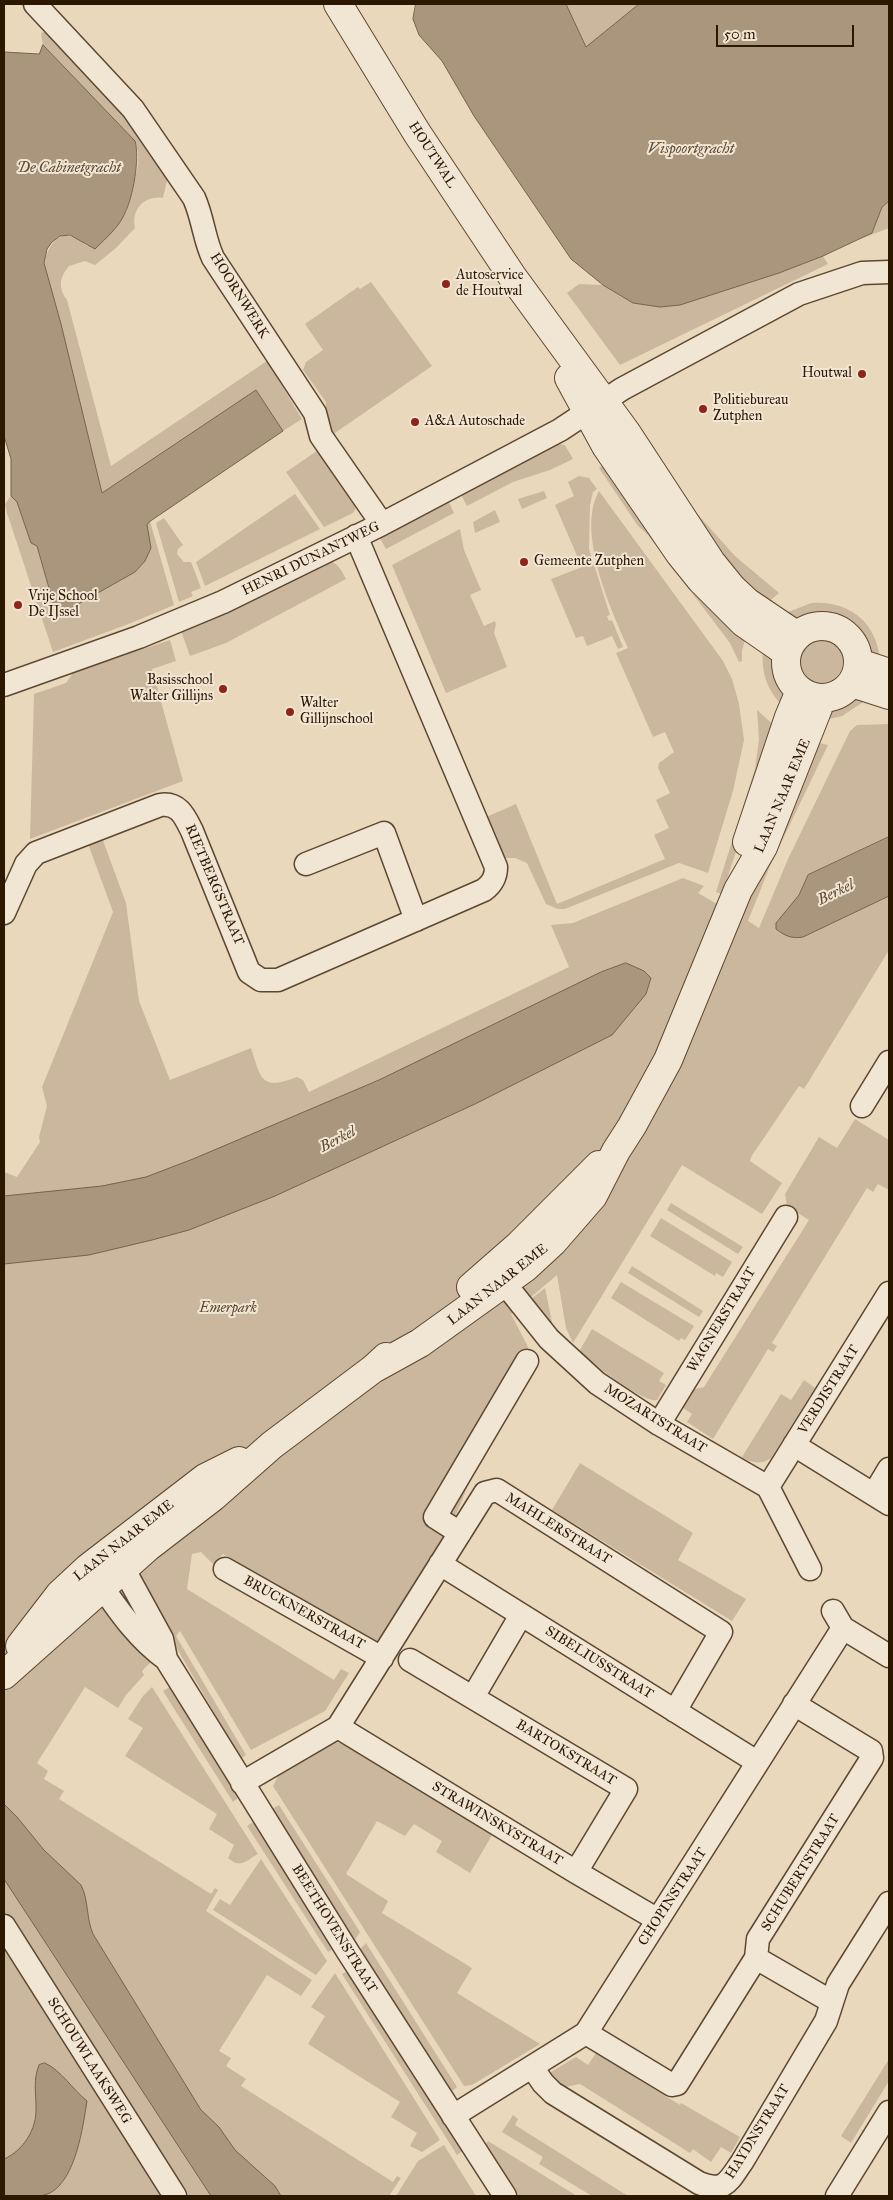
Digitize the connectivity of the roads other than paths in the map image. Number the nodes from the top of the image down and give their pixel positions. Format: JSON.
{"nodes":[{"id":1,"x":36,"y":4,"type":"edge"},
{"id":2,"x":338,"y":4,"type":"edge"},
{"id":3,"x":889,"y":272,"type":"edge"},
{"id":4,"x":595,"y":406,"type":"junction"},
{"id":5,"x":382,"y":524,"type":"junction"},
{"id":6,"x":356,"y":536,"type":"junction"},
{"id":7,"x":791,"y":644,"type":"junction"},
{"id":8,"x":855,"y":673,"type":"junction"},
{"id":9,"x":889,"y":673,"type":"edge"},
{"id":10,"x":4,"y":685,"type":"edge"},
{"id":11,"x":811,"y":695,"type":"junction"},
{"id":12,"x":889,"y":695,"type":"edge"},
{"id":13,"x":306,"y":864,"type":"dead end"},
{"id":14,"x":4,"y":912,"type":"edge"},
{"id":15,"x":416,"y":920,"type":"junction"},
{"id":16,"x":889,"y":1062,"type":"edge"},
{"id":17,"x":862,"y":1106,"type":"dead end"},
{"id":18,"x":786,"y":1217,"type":"dead end"},
{"id":19,"x":498,"y":1275,"type":"junction"},
{"id":20,"x":889,"y":1293,"type":"edge"},
{"id":21,"x":528,"y":1361,"type":"dead end"},
{"id":22,"x":659,"y":1424,"type":"junction"},
{"id":23,"x":794,"y":1446,"type":"junction"},
{"id":24,"x":889,"y":1469,"type":"edge"},
{"id":25,"x":768,"y":1487,"type":"junction"},
{"id":26,"x":882,"y":1499,"type":"edge"},
{"id":27,"x":460,"y":1533,"type":"junction"},
{"id":28,"x":118,"y":1559,"type":"junction"},
{"id":29,"x":440,"y":1564,"type":"junction"},
{"id":30,"x":225,"y":1569,"type":"dead end"},
{"id":31,"x":810,"y":1569,"type":"dead end"},
{"id":32,"x":95,"y":1577,"type":"junction"},
{"id":33,"x":521,"y":1615,"type":"junction"},
{"id":34,"x":889,"y":1656,"type":"edge"},
{"id":35,"x":382,"y":1658,"type":"junction"},
{"id":36,"x":166,"y":1659,"type":"junction"},
{"id":37,"x":410,"y":1660,"type":"dead end"},
{"id":38,"x":4,"y":1670,"type":"edge"},
{"id":39,"x":4,"y":1675,"type":"edge"},
{"id":40,"x":473,"y":1697,"type":"junction"},
{"id":41,"x":794,"y":1704,"type":"junction"},
{"id":42,"x":675,"y":1710,"type":"junction"},
{"id":43,"x":338,"y":1727,"type":"junction"},
{"id":44,"x":757,"y":1762,"type":"junction"},
{"id":45,"x":242,"y":1783,"type":"junction"},
{"id":46,"x":576,"y":1872,"type":"junction"},
{"id":47,"x":889,"y":1903,"type":"edge"},
{"id":48,"x":658,"y":1920,"type":"junction"},
{"id":49,"x":4,"y":1926,"type":"edge"},
{"id":50,"x":756,"y":1958,"type":"junction"},
{"id":51,"x":832,"y":2002,"type":"junction"},
{"id":52,"x":586,"y":2032,"type":"junction"},
{"id":53,"x":532,"y":2068,"type":"junction"},
{"id":54,"x":453,"y":2116,"type":"junction"},
{"id":55,"x":886,"y":2125,"type":"edge"},
{"id":56,"x":175,"y":2196,"type":"edge"},
{"id":57,"x":506,"y":2196,"type":"edge"},
{"id":58,"x":837,"y":2196,"type":"edge"}],
"edges":[{"from":1,"to":5,"type":"street","name":"HOORNWERK"},
{"from":2,"to":4,"type":"street","name":"HOUTWAL"},
{"from":3,"to":4,"type":"street"},
{"from":4,"to":5,"type":"street","name":"HENRI DUNANTWEG"},
{"from":4,"to":7,"type":"street","name":"HOUTWAL"},
{"from":4,"to":7,"type":"street","name":"HOUTWAL"},
{"from":5,"to":6,"type":"street","name":"HENRI DUNANTWEG"},
{"from":6,"to":10,"type":"street","name":"HENRI DUNANTWEG"},
{"from":6,"to":15,"type":"street","name":"RIETBERGSTRAAT"},
{"from":7,"to":8,"type":"street"},
{"from":7,"to":11,"type":"street"},
{"from":8,"to":9,"type":"street"},
{"from":8,"to":11,"type":"street"},
{"from":8,"to":12,"type":"street"},
{"from":11,"to":19,"type":"street","name":"LAAN NAAR EME"},
{"from":13,"to":15,"type":"street"},
{"from":14,"to":15,"type":"street","name":"RIETBERGSTRAAT"},
{"from":16,"to":17,"type":"street"},
{"from":18,"to":22,"type":"street","name":"WAGNERSTRAAT"},
{"from":19,"to":22,"type":"street","name":"MOZARTSTRAAT"},
{"from":19,"to":28,"type":"street","name":"LAAN NAAR EME"},
{"from":20,"to":23,"type":"street","name":"VERDISTRAAT"},
{"from":21,"to":27,"type":"street"},
{"from":22,"to":25,"type":"street","name":"MOZARTSTRAAT"},
{"from":23,"to":25,"type":"street","name":"VERDISTRAAT"},
{"from":23,"to":26,"type":"street"},
{"from":24,"to":26,"type":"street"},
{"from":25,"to":31,"type":"street"},
{"from":27,"to":29,"type":"street"},
{"from":27,"to":42,"type":"street","name":"MAHLERSTRAAT"},
{"from":28,"to":32,"type":"street","name":"LAAN NAAR EME"},
{"from":28,"to":36,"type":"street","name":"BEETHOVENSTRAAT"},
{"from":29,"to":33,"type":"street","name":"SIBELIUSSTRAAT"},
{"from":29,"to":35,"type":"street"},
{"from":30,"to":35,"type":"street","name":"BRUCKNERSTRAAT"},
{"from":32,"to":36,"type":"street","name":"BEETHOVENSTRAAT"},
{"from":32,"to":38,"type":"street","name":"LAAN NAAR EME"},
{"from":32,"to":39,"type":"street","name":"LAAN NAAR EME"},
{"from":33,"to":40,"type":"street"},
{"from":33,"to":42,"type":"street","name":"SIBELIUSSTRAAT"},
{"from":34,"to":41,"type":"street","name":"CHOPINSTRAAT"},
{"from":35,"to":43,"type":"street"},
{"from":36,"to":45,"type":"street","name":"BEETHOVENSTRAAT"},
{"from":37,"to":40,"type":"street","name":"BARTOKSTRAAT"},
{"from":40,"to":46,"type":"street","name":"BARTOKSTRAAT"},
{"from":41,"to":44,"type":"street","name":"CHOPINSTRAAT"},
{"from":41,"to":50,"type":"street","name":"SCHUBERTSTRAAT"},
{"from":42,"to":44,"type":"street","name":"SIBELIUSSTRAAT"},
{"from":43,"to":45,"type":"street"},
{"from":43,"to":46,"type":"street","name":"STRAWINSKYSTRAAT"},
{"from":44,"to":48,"type":"street","name":"CHOPINSTRAAT"},
{"from":45,"to":54,"type":"street","name":"BEETHOVENSTRAAT"},
{"from":46,"to":48,"type":"street","name":"STRAWINSKYSTRAAT"},
{"from":47,"to":51,"type":"street","name":"HAYDNSTRAAT"},
{"from":48,"to":52,"type":"street","name":"CHOPINSTRAAT"},
{"from":49,"to":56,"type":"street","name":"SCHOUWLAAKSWEG"},
{"from":50,"to":51,"type":"street"},
{"from":50,"to":52,"type":"street","name":"SCHUBERTSTRAAT"},
{"from":51,"to":53,"type":"street","name":"HAYDNSTRAAT"},
{"from":52,"to":53,"type":"street","name":"CHOPINSTRAAT"},
{"from":53,"to":54,"type":"street","name":"CHOPINSTRAAT"},
{"from":54,"to":57,"type":"street","name":"BEETHOVENSTRAAT"},
{"from":55,"to":58,"type":"street"}]}
